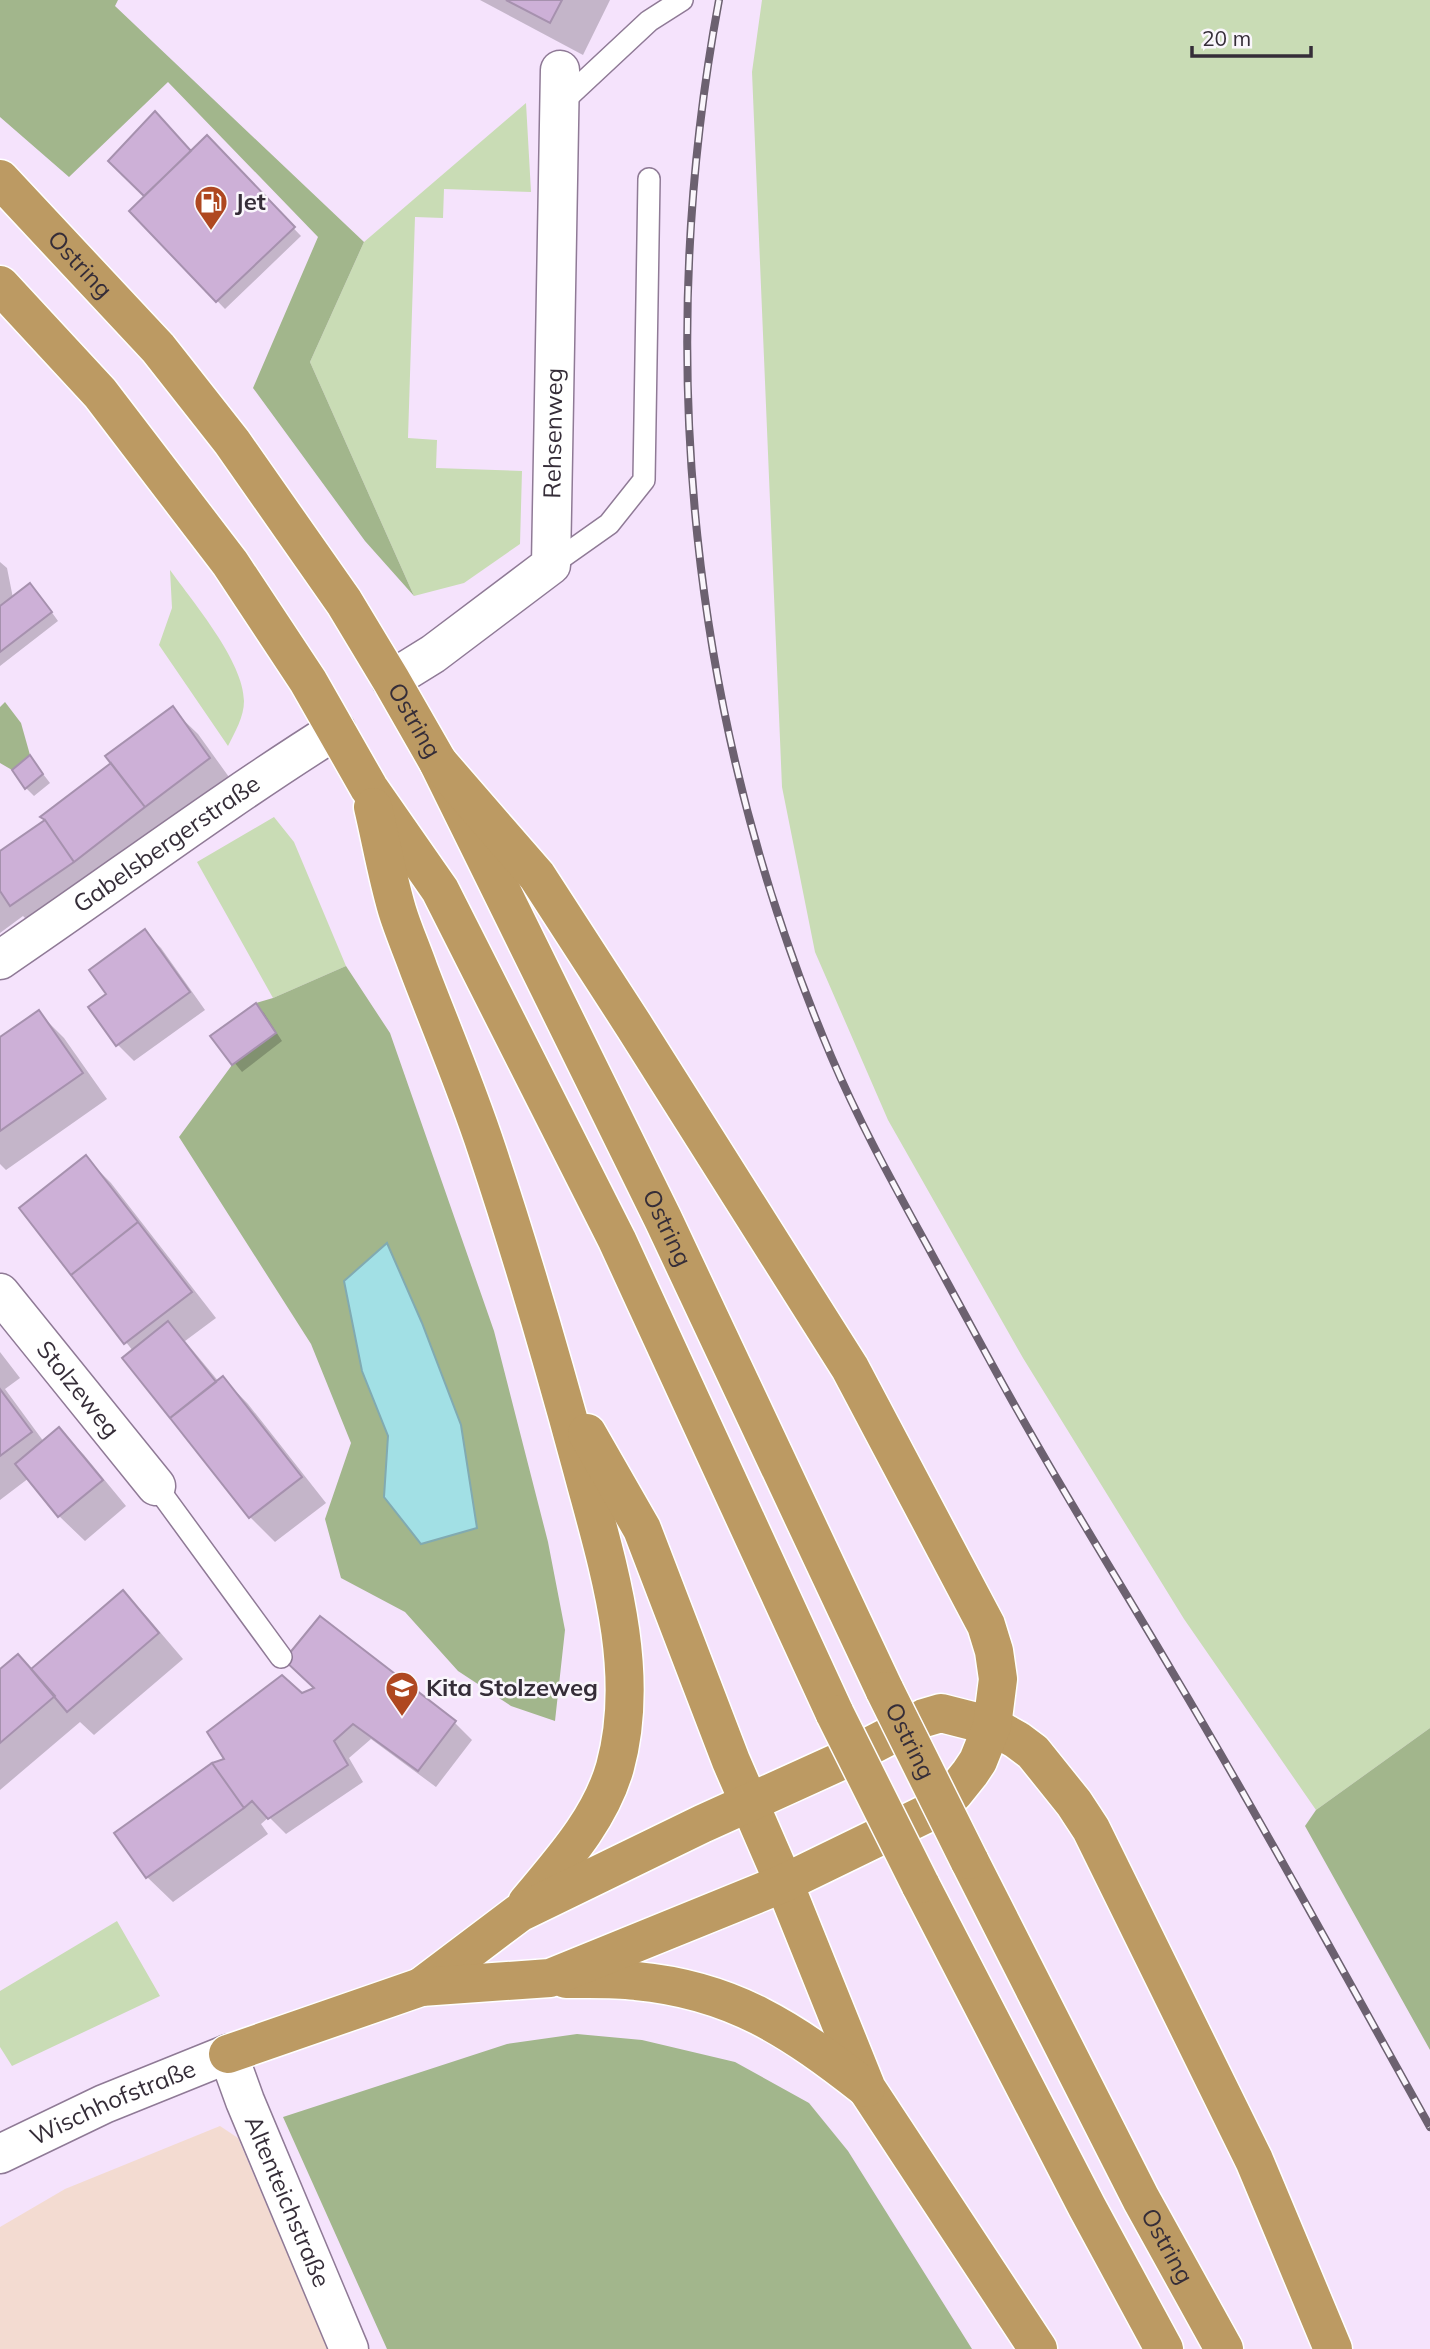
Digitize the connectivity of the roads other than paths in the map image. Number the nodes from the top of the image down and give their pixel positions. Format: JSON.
{"nodes":[{"id":1,"x":682,"y":0,"type":"edge"},
{"id":2,"x":559,"y":88,"type":"joint"},
{"id":3,"x":0,"y":179,"type":"edge"},
{"id":4,"x":649,"y":179,"type":"dead end"},
{"id":5,"x":0,"y":285,"type":"edge"},
{"id":6,"x":0,"y":306,"type":"edge"},
{"id":7,"x":58,"y":346,"type":"junction"},
{"id":8,"x":551,"y":565,"type":"junction"},
{"id":9,"x":391,"y":680,"type":"junction"},
{"id":10,"x":335,"y":730,"type":"junction"},
{"id":11,"x":439,"y":762,"type":"junction"},
{"id":12,"x":369,"y":788,"type":"junction"},
{"id":13,"x":0,"y":960,"type":"edge"},
{"id":14,"x":0,"y":1293,"type":"edge"},
{"id":15,"x":560,"y":1385,"type":"junction"},
{"id":16,"x":156,"y":1486,"type":"joint"},
{"id":17,"x":281,"y":1657,"type":"dead end"},
{"id":18,"x":992,"y":1726,"type":"junction"},
{"id":19,"x":749,"y":1803,"type":"junction"},
{"id":20,"x":784,"y":1883,"type":"junction"},
{"id":21,"x":519,"y":1913,"type":"junction"},
{"id":22,"x":550,"y":1978,"type":"junction"},
{"id":23,"x":421,"y":1987,"type":"junction"},
{"id":24,"x":228,"y":2054,"type":"junction"},
{"id":25,"x":867,"y":2089,"type":"junction"},
{"id":26,"x":0,"y":2154,"type":"edge"},
{"id":27,"x":349,"y":2349,"type":"edge"},
{"id":28,"x":1038,"y":2349,"type":"edge"},
{"id":29,"x":1164,"y":2349,"type":"edge"},
{"id":30,"x":1224,"y":2349,"type":"edge"},
{"id":31,"x":1333,"y":2349,"type":"edge"}],
"edges":[{"from":1,"to":2,"type":"lane","name":"Rehsenweg"},
{"from":2,"to":8,"type":"street","name":"Rehsenweg"},
{"from":3,"to":9,"type":"highway","name":"Ostring"},
{"from":4,"to":8,"type":"lane"},
{"from":5,"to":7,"type":"highway","name":"Ostring"},
{"from":6,"to":7,"type":"highway"},
{"from":7,"to":10,"type":"highway","name":"Ostring"},
{"from":8,"to":9,"type":"street"},
{"from":9,"to":11,"type":"highway","name":"Ostring"},
{"from":10,"to":12,"type":"highway","name":"Ostring"},
{"from":10,"to":13,"type":"street","name":"Gabelsbergerstraße"},
{"from":11,"to":18,"type":"highway"},
{"from":11,"to":30,"type":"highway","name":"Ostring","bridge":true},
{"from":12,"to":15,"type":"highway"},
{"from":12,"to":29,"type":"highway","name":"Ostring","bridge":true},
{"from":14,"to":16,"type":"street","name":"Stolzeweg"},
{"from":15,"to":19,"type":"highway"},
{"from":15,"to":21,"type":"highway"},
{"from":16,"to":17,"type":"lane"},
{"from":18,"to":19,"type":"highway"},
{"from":18,"to":20,"type":"highway"},
{"from":18,"to":31,"type":"highway"},
{"from":19,"to":20,"type":"highway"},
{"from":19,"to":21,"type":"highway"},
{"from":20,"to":22,"type":"highway"},
{"from":20,"to":25,"type":"highway"},
{"from":21,"to":23,"type":"highway"},
{"from":22,"to":23,"type":"highway"},
{"from":22,"to":25,"type":"highway"},
{"from":23,"to":24,"type":"highway"},
{"from":24,"to":26,"type":"street","name":"Wischhofstraße"},
{"from":24,"to":27,"type":"street","name":"Altenteichstraße"},
{"from":25,"to":28,"type":"highway"}]}
